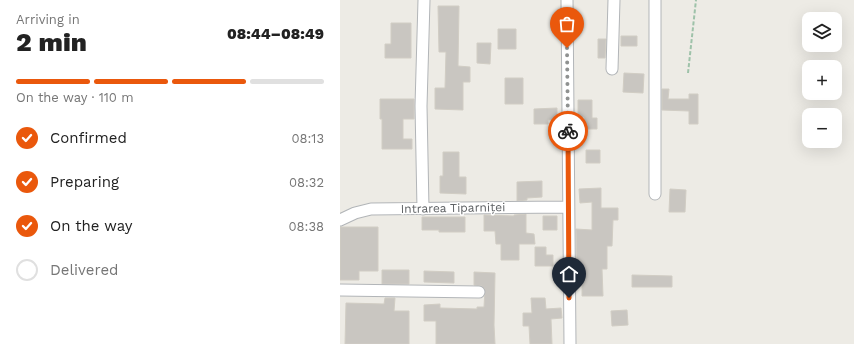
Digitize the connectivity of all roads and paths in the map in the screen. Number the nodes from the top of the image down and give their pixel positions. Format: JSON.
{"nodes":[{"id":1,"x":424,"y":0,"type":"edge"},
{"id":2,"x":567,"y":0,"type":"edge"},
{"id":3,"x":614,"y":0,"type":"edge"},
{"id":4,"x":655,"y":0,"type":"edge"},
{"id":5,"x":696,"y":0,"type":"edge"},
{"id":6,"x":612,"y":69,"type":"dead end"},
{"id":7,"x":688,"y":73,"type":"dead end"},
{"id":8,"x":655,"y":194,"type":"dead end"},
{"id":9,"x":568,"y":207,"type":"junction"},
{"id":10,"x":423,"y":209,"type":"junction"},
{"id":11,"x":340,"y":220,"type":"edge"},
{"id":12,"x":340,"y":290,"type":"edge"},
{"id":13,"x":479,"y":292,"type":"dead end"},
{"id":14,"x":570,"y":344,"type":"edge"}],
"edges":[{"from":1,"to":10,"type":"street"},
{"from":2,"to":9,"type":"street"},
{"from":3,"to":6,"type":"street"},
{"from":4,"to":8,"type":"street"},
{"from":5,"to":7,"type":"path"},
{"from":9,"to":10,"type":"street","name":"Intrarea Tiparniței"},
{"from":9,"to":14,"type":"street"},
{"from":10,"to":11,"type":"street","name":"Intrarea Tiparniței"},
{"from":12,"to":13,"type":"street"}]}
